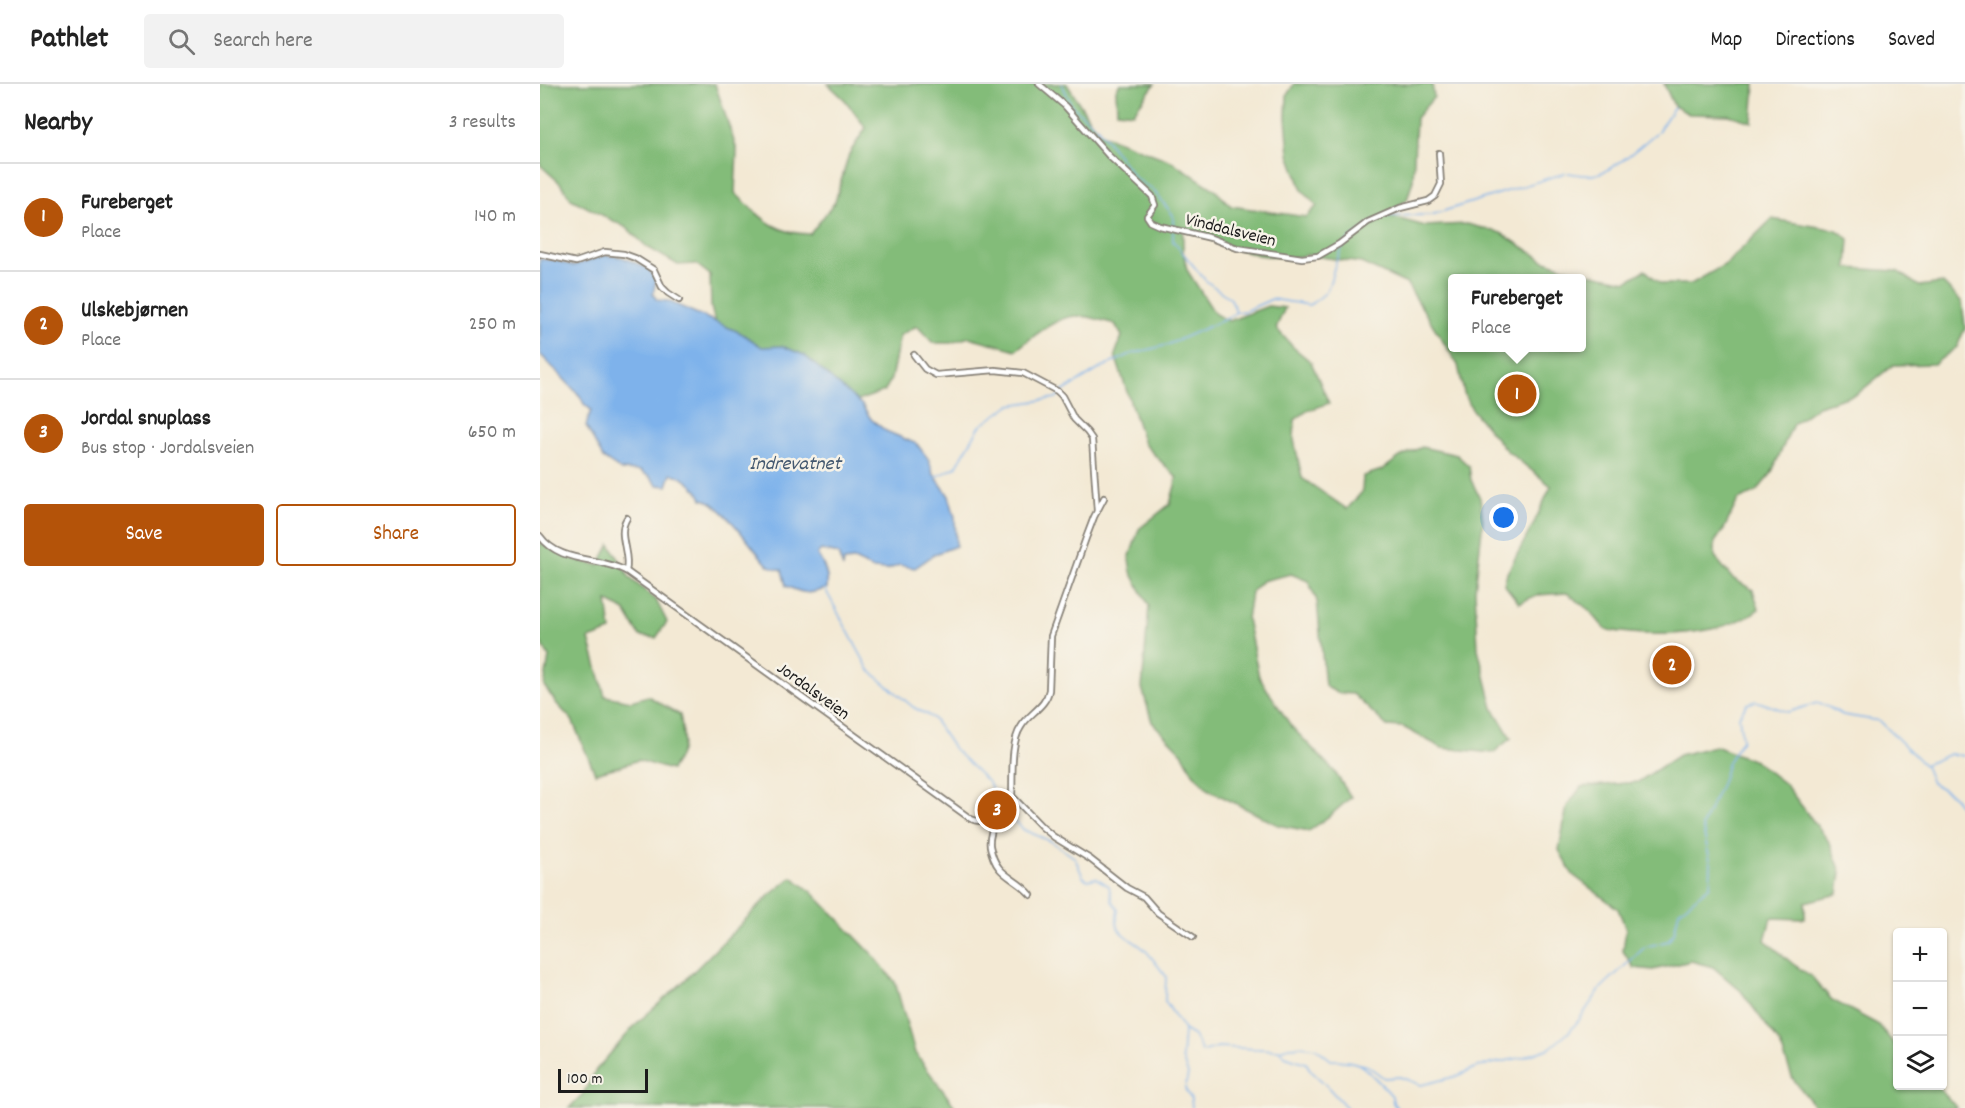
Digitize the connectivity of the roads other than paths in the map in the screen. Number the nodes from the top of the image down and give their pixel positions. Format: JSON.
{"nodes":[{"id":1,"x":1039,"y":84,"type":"edge"},
{"id":2,"x":1439,"y":153,"type":"dead end"},
{"id":3,"x":540,"y":254,"type":"edge"},
{"id":4,"x":679,"y":300,"type":"dead end"},
{"id":5,"x":914,"y":355,"type":"dead end"},
{"id":6,"x":1104,"y":498,"type":"dead end"},
{"id":7,"x":1097,"y":511,"type":"junction"},
{"id":8,"x":627,"y":518,"type":"dead end"},
{"id":9,"x":540,"y":536,"type":"edge"},
{"id":10,"x":626,"y":571,"type":"junction"},
{"id":11,"x":1012,"y":796,"type":"junction"},
{"id":12,"x":989,"y":819,"type":"junction"},
{"id":13,"x":1031,"y":895,"type":"dead end"},
{"id":14,"x":1193,"y":937,"type":"dead end"}],
"edges":[{"from":1,"to":2,"type":"street","name":"Vinddalsveien"},
{"from":3,"to":4,"type":"street"},
{"from":5,"to":7,"type":"street"},
{"from":6,"to":7,"type":"street"},
{"from":7,"to":11,"type":"street"},
{"from":8,"to":10,"type":"street"},
{"from":9,"to":10,"type":"street","name":"Jordalsveien"},
{"from":10,"to":12,"type":"street","name":"Jordalsveien"},
{"from":11,"to":12,"type":"street"},
{"from":11,"to":14,"type":"street"},
{"from":12,"to":13,"type":"street"}]}
